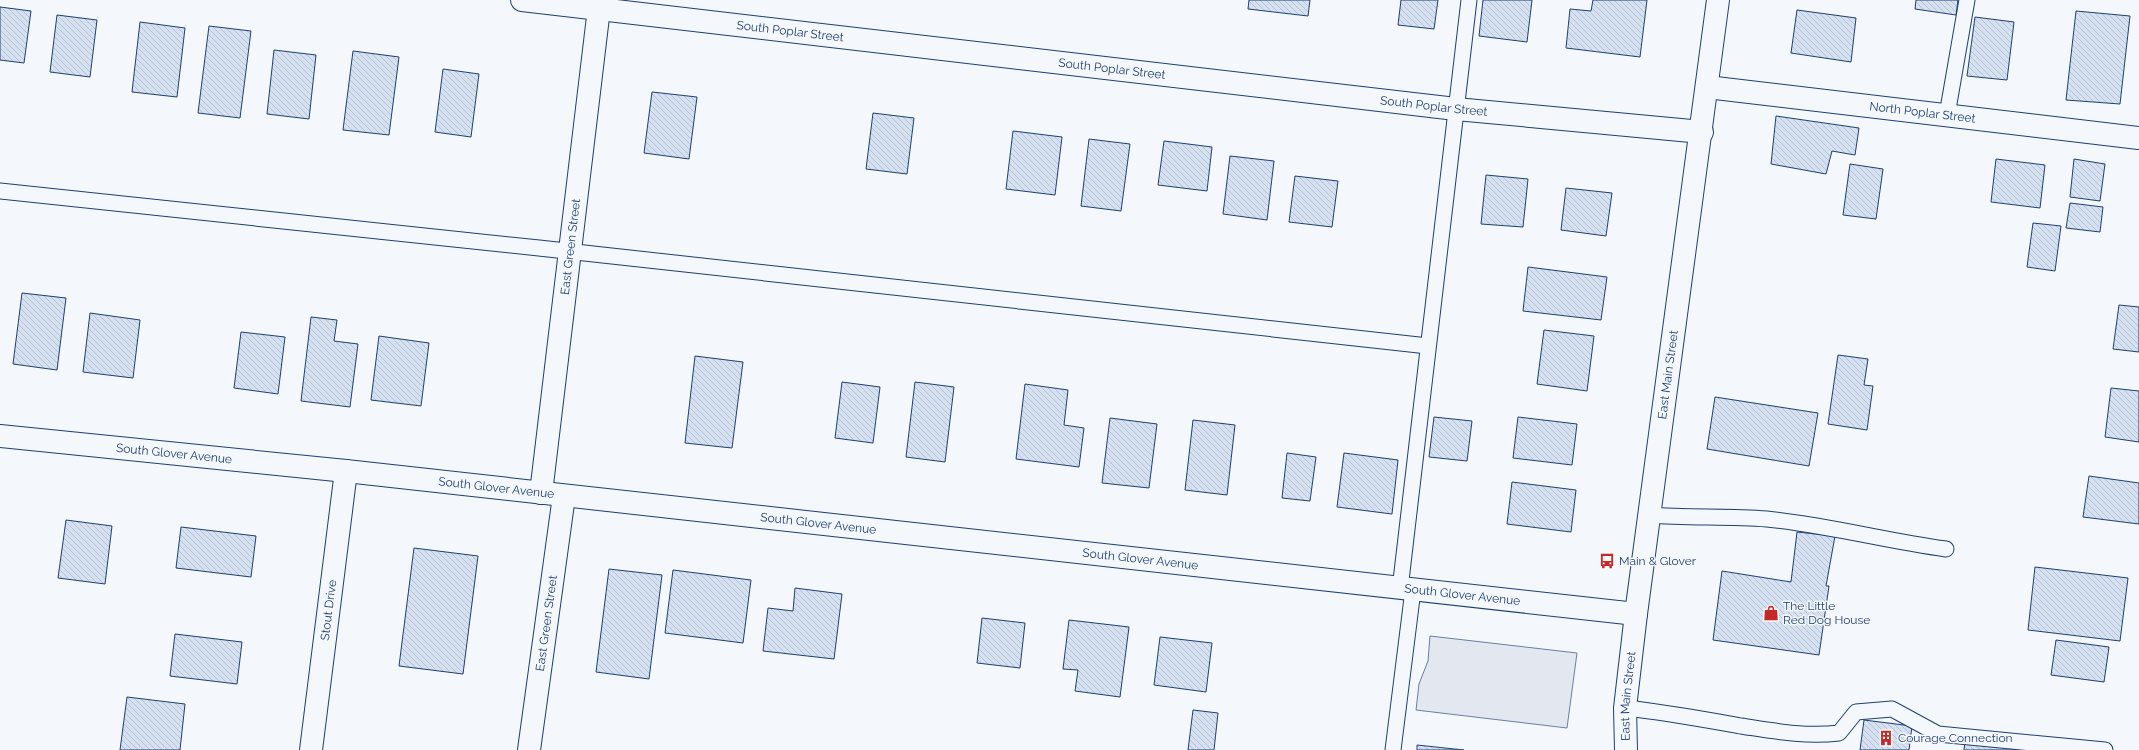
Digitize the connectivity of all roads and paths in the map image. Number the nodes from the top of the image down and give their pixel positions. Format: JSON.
{"nodes":[{"id":1,"x":522,"y":0,"type":"edge"},
{"id":2,"x":1469,"y":0,"type":"edge"},
{"id":3,"x":1718,"y":0,"type":"edge"},
{"id":4,"x":1967,"y":0,"type":"edge"},
{"id":5,"x":599,"y":4,"type":"edge"},
{"id":6,"x":1707,"y":87,"type":"junction"},
{"id":7,"x":1456,"y":110,"type":"junction"},
{"id":8,"x":1947,"y":115,"type":"junction"},
{"id":9,"x":1702,"y":132,"type":"junction"},
{"id":10,"x":2139,"y":138,"type":"edge"},
{"id":11,"x":0,"y":191,"type":"edge"},
{"id":12,"x":571,"y":252,"type":"junction"},
{"id":13,"x":1428,"y":346,"type":"junction"},
{"id":14,"x":0,"y":436,"type":"edge"},
{"id":15,"x":346,"y":471,"type":"junction"},
{"id":16,"x":541,"y":493,"type":"junction"},
{"id":17,"x":564,"y":496,"type":"junction"},
{"id":18,"x":1649,"y":515,"type":"junction"},
{"id":19,"x":1946,"y":549,"type":"dead end"},
{"id":20,"x":1406,"y":589,"type":"junction"},
{"id":21,"x":1636,"y":614,"type":"junction"},
{"id":22,"x":1625,"y":708,"type":"junction"},
{"id":23,"x":311,"y":750,"type":"edge"},
{"id":24,"x":528,"y":750,"type":"edge"},
{"id":25,"x":1393,"y":750,"type":"edge"},
{"id":26,"x":1626,"y":750,"type":"edge"},
{"id":27,"x":2105,"y":750,"type":"edge"}],
"edges":[{"from":1,"to":5,"type":"street","name":"South Poplar Street"},
{"from":2,"to":7,"type":"lane"},
{"from":3,"to":6,"type":"street","name":"East Main Street"},
{"from":4,"to":8,"type":"lane"},
{"from":5,"to":7,"type":"street","name":"South Poplar Street"},
{"from":5,"to":12,"type":"street","name":"East Green Street"},
{"from":6,"to":8,"type":"street","name":"North Poplar Street"},
{"from":6,"to":9,"type":"street","name":"East Main Street"},
{"from":7,"to":9,"type":"street","name":"South Poplar Street"},
{"from":7,"to":13,"type":"lane"},
{"from":8,"to":10,"type":"street","name":"North Poplar Street"},
{"from":9,"to":18,"type":"street","name":"East Main Street"},
{"from":11,"to":12,"type":"lane"},
{"from":12,"to":13,"type":"lane"},
{"from":12,"to":16,"type":"street","name":"East Green Street"},
{"from":13,"to":20,"type":"lane"},
{"from":14,"to":15,"type":"street","name":"South Glover Avenue"},
{"from":15,"to":16,"type":"street","name":"South Glover Avenue"},
{"from":15,"to":23,"type":"street","name":"Stout Drive"},
{"from":16,"to":17,"type":"street","name":"South Glover Avenue"},
{"from":17,"to":20,"type":"street","name":"South Glover Avenue"},
{"from":17,"to":24,"type":"street","name":"East Green Street"},
{"from":18,"to":19,"type":"lane"},
{"from":18,"to":21,"type":"street","name":"East Main Street"},
{"from":20,"to":21,"type":"street","name":"South Glover Avenue"},
{"from":20,"to":25,"type":"lane"},
{"from":21,"to":22,"type":"street","name":"East Main Street"},
{"from":22,"to":26,"type":"street","name":"East Main Street"},
{"from":22,"to":27,"type":"lane"}]}
